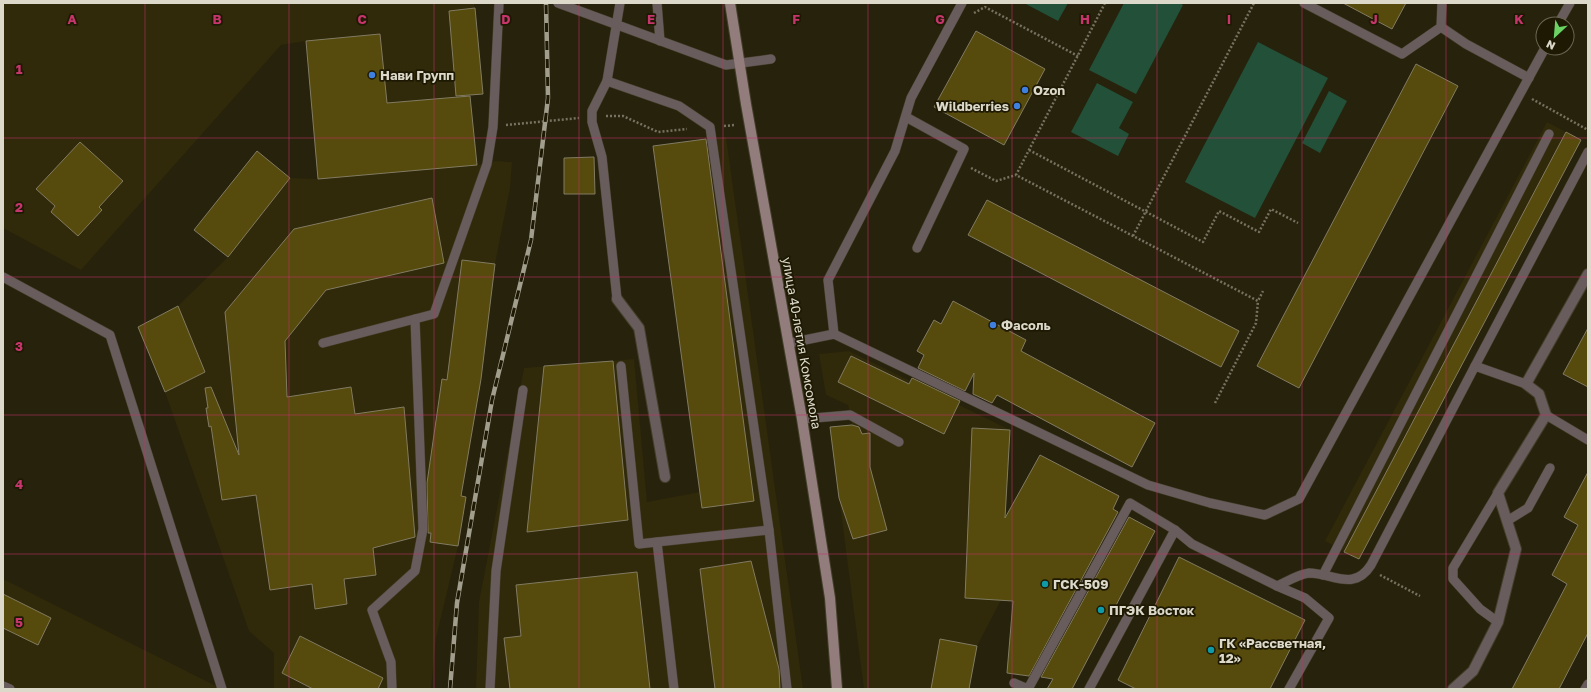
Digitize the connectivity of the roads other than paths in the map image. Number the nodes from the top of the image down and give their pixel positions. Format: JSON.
{"nodes":[{"id":1,"x":499,"y":3,"type":"edge"},
{"id":2,"x":558,"y":3,"type":"edge"},
{"id":3,"x":620,"y":3,"type":"edge"},
{"id":4,"x":657,"y":3,"type":"edge"},
{"id":5,"x":730,"y":3,"type":"edge"},
{"id":6,"x":962,"y":3,"type":"edge"},
{"id":7,"x":1304,"y":3,"type":"edge"},
{"id":8,"x":1442,"y":3,"type":"edge"},
{"id":9,"x":1570,"y":3,"type":"edge"},
{"id":10,"x":1563,"y":16,"type":"edge"},
{"id":11,"x":616,"y":24,"type":"junction"},
{"id":12,"x":1441,"y":27,"type":"junction"},
{"id":13,"x":660,"y":41,"type":"junction"},
{"id":14,"x":1541,"y":56,"type":"edge"},
{"id":15,"x":771,"y":59,"type":"dead end"},
{"id":16,"x":739,"y":64,"type":"junction"},
{"id":17,"x":1529,"y":78,"type":"junction"},
{"id":18,"x":607,"y":80,"type":"junction"},
{"id":19,"x":906,"y":118,"type":"junction"},
{"id":20,"x":1549,"y":134,"type":"dead end"},
{"id":21,"x":1588,"y":152,"type":"edge"},
{"id":22,"x":917,"y":248,"type":"dead end"},
{"id":23,"x":1588,"y":274,"type":"edge"},
{"id":24,"x":3,"y":277,"type":"edge"},
{"id":25,"x":616,"y":299,"type":"joint"},
{"id":26,"x":415,"y":319,"type":"junction"},
{"id":27,"x":834,"y":334,"type":"junction"},
{"id":28,"x":323,"y":342,"type":"dead end"},
{"id":29,"x":790,"y":343,"type":"junction"},
{"id":30,"x":621,"y":366,"type":"dead end"},
{"id":31,"x":1475,"y":366,"type":"junction"},
{"id":32,"x":1526,"y":384,"type":"junction"},
{"id":33,"x":523,"y":390,"type":"dead end"},
{"id":34,"x":1546,"y":415,"type":"junction"},
{"id":35,"x":802,"y":419,"type":"junction"},
{"id":36,"x":1588,"y":440,"type":"edge"},
{"id":37,"x":899,"y":442,"type":"dead end"},
{"id":38,"x":1550,"y":468,"type":"dead end"},
{"id":39,"x":665,"y":478,"type":"dead end"},
{"id":40,"x":1498,"y":493,"type":"junction"},
{"id":41,"x":1507,"y":521,"type":"junction"},
{"id":42,"x":769,"y":530,"type":"junction"},
{"id":43,"x":1176,"y":530,"type":"junction"},
{"id":44,"x":657,"y":542,"type":"junction"},
{"id":45,"x":1323,"y":575,"type":"junction"},
{"id":46,"x":1277,"y":586,"type":"junction"},
{"id":47,"x":1498,"y":622,"type":"junction"},
{"id":48,"x":1014,"y":683,"type":"dead end"},
{"id":49,"x":1588,"y":684,"type":"edge"},
{"id":50,"x":3,"y":686,"type":"edge"},
{"id":51,"x":10,"y":689,"type":"edge"},
{"id":52,"x":222,"y":689,"type":"edge"},
{"id":53,"x":392,"y":689,"type":"edge"},
{"id":54,"x":490,"y":689,"type":"edge"},
{"id":55,"x":674,"y":689,"type":"edge"},
{"id":56,"x":787,"y":689,"type":"edge"},
{"id":57,"x":837,"y":689,"type":"edge"},
{"id":58,"x":1089,"y":689,"type":"edge"},
{"id":59,"x":1288,"y":689,"type":"edge"},
{"id":60,"x":1454,"y":689,"type":"edge"},
{"id":61,"x":1585,"y":689,"type":"edge"}],
"edges":[{"from":1,"to":26,"type":"lane"},
{"from":2,"to":11,"type":"lane"},
{"from":3,"to":11,"type":"lane"},
{"from":4,"to":13,"type":"lane"},
{"from":5,"to":16,"type":"main road","name":"улица 40-летия Комсомола"},
{"from":6,"to":19,"type":"lane"},
{"from":7,"to":12,"type":"lane"},
{"from":8,"to":12,"type":"lane"},
{"from":9,"to":10,"type":"lane"},
{"from":11,"to":13,"type":"lane"},
{"from":11,"to":18,"type":"lane"},
{"from":12,"to":17,"type":"lane"},
{"from":13,"to":16,"type":"lane"},
{"from":14,"to":17,"type":"lane"},
{"from":15,"to":16,"type":"lane"},
{"from":16,"to":29,"type":"main road","name":"улица 40-летия Комсомола"},
{"from":17,"to":27,"type":"lane"},
{"from":18,"to":25,"type":"lane"},
{"from":18,"to":42,"type":"lane"},
{"from":19,"to":22,"type":"lane"},
{"from":19,"to":27,"type":"lane"},
{"from":20,"to":45,"type":"lane"},
{"from":21,"to":31,"type":"lane"},
{"from":23,"to":32,"type":"street"},
{"from":24,"to":52,"type":"lane"},
{"from":25,"to":39,"type":"street"},
{"from":26,"to":28,"type":"lane"},
{"from":26,"to":53,"type":"lane"},
{"from":27,"to":29,"type":"lane"},
{"from":29,"to":35,"type":"main road","name":"улица 40-летия Комсомола"},
{"from":30,"to":44,"type":"lane"},
{"from":31,"to":32,"type":"lane"},
{"from":31,"to":45,"type":"lane"},
{"from":32,"to":34,"type":"street"},
{"from":33,"to":54,"type":"lane"},
{"from":34,"to":36,"type":"lane"},
{"from":34,"to":40,"type":"street"},
{"from":35,"to":37,"type":"lane"},
{"from":35,"to":57,"type":"main road","name":"улица 40-летия Комсомола"},
{"from":38,"to":41,"type":"lane"},
{"from":40,"to":41,"type":"street"},
{"from":40,"to":47,"type":"lane"},
{"from":41,"to":47,"type":"street"},
{"from":42,"to":44,"type":"lane"},
{"from":42,"to":56,"type":"lane"},
{"from":43,"to":46,"type":"lane"},
{"from":43,"to":48,"type":"lane"},
{"from":43,"to":58,"type":"lane"},
{"from":44,"to":55,"type":"lane"},
{"from":45,"to":46,"type":"lane"},
{"from":46,"to":59,"type":"lane"},
{"from":47,"to":60,"type":"street"},
{"from":49,"to":61,"type":"lane"},
{"from":50,"to":51,"type":"lane"}]}
